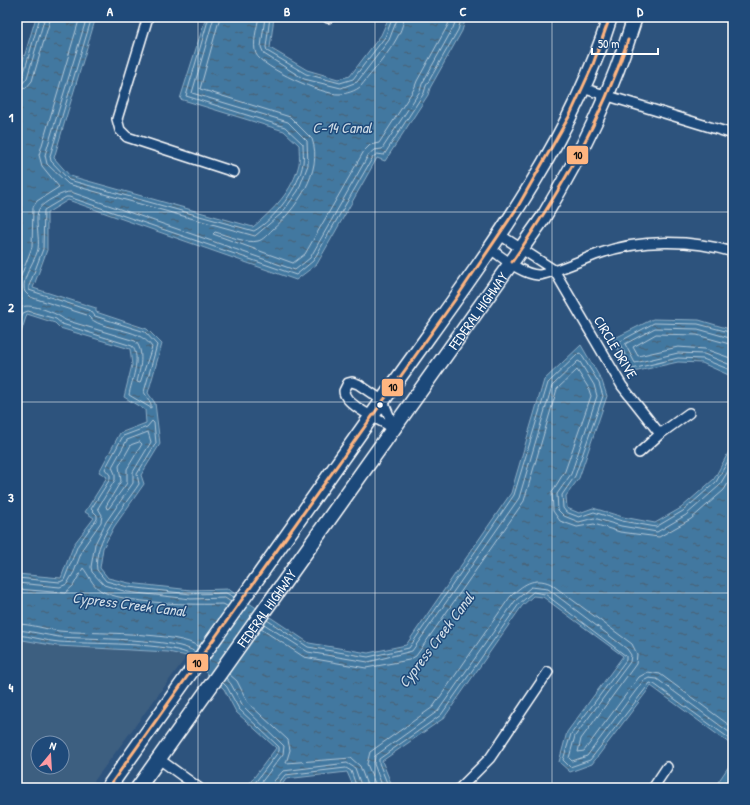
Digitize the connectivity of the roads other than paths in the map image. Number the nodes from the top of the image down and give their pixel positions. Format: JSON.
{"nodes":[{"id":1,"x":148,"y":17,"type":"edge"},
{"id":2,"x":610,"y":17,"type":"edge"},
{"id":3,"x":635,"y":17,"type":"edge"},
{"id":4,"x":582,"y":88,"type":"junction"},
{"id":5,"x":608,"y":95,"type":"junction"},
{"id":6,"x":733,"y":134,"type":"edge"},
{"id":7,"x":234,"y":172,"type":"dead end"},
{"id":8,"x":500,"y":235,"type":"junction"},
{"id":9,"x":490,"y":249,"type":"junction"},
{"id":10,"x":522,"y":249,"type":"junction"},
{"id":11,"x":733,"y":252,"type":"edge"},
{"id":12,"x":512,"y":263,"type":"junction"},
{"id":13,"x":554,"y":270,"type":"junction"},
{"id":14,"x":383,"y":401,"type":"junction"},
{"id":15,"x":689,"y":413,"type":"dead end"},
{"id":16,"x":372,"y":417,"type":"junction"},
{"id":17,"x":394,"y":428,"type":"junction"},
{"id":18,"x":660,"y":434,"type":"junction"},
{"id":19,"x":638,"y":453,"type":"dead end"},
{"id":20,"x":548,"y":672,"type":"dead end"},
{"id":21,"x":159,"y":759,"type":"junction"},
{"id":22,"x":123,"y":767,"type":"junction"},
{"id":23,"x":667,"y":767,"type":"dead end"},
{"id":24,"x":108,"y":788,"type":"edge"},
{"id":25,"x":118,"y":788,"type":"edge"},
{"id":26,"x":138,"y":788,"type":"edge"},
{"id":27,"x":199,"y":788,"type":"edge"},
{"id":28,"x":460,"y":788,"type":"edge"},
{"id":29,"x":653,"y":788,"type":"edge"}],
"edges":[{"from":1,"to":7,"type":"street"},
{"from":2,"to":4,"type":"main road","name":"FEDERAL HIGHWAY"},
{"from":3,"to":5,"type":"main road","name":"FEDERAL HIGHWAY"},
{"from":4,"to":5,"type":"street"},
{"from":4,"to":8,"type":"main road","name":"FEDERAL HIGHWAY"},
{"from":5,"to":6,"type":"street"},
{"from":5,"to":10,"type":"main road","name":"FEDERAL HIGHWAY"},
{"from":8,"to":9,"type":"main road","name":"FEDERAL HIGHWAY"},
{"from":8,"to":10,"type":"street"},
{"from":9,"to":12,"type":"street"},
{"from":9,"to":14,"type":"main road","name":"FEDERAL HIGHWAY"},
{"from":10,"to":12,"type":"main road","name":"FEDERAL HIGHWAY"},
{"from":10,"to":13,"type":"street"},
{"from":11,"to":13,"type":"street"},
{"from":12,"to":13,"type":"street"},
{"from":12,"to":17,"type":"main road","name":"FEDERAL HIGHWAY"},
{"from":13,"to":18,"type":"street","name":"CIRCLE DRIVE"},
{"from":14,"to":16,"type":"main road","name":"FEDERAL HIGHWAY"},
{"from":14,"to":16,"type":"street"},
{"from":14,"to":17,"type":"street"},
{"from":15,"to":18,"type":"street"},
{"from":16,"to":17,"type":"street"},
{"from":16,"to":22,"type":"main road","name":"FEDERAL HIGHWAY"},
{"from":17,"to":21,"type":"main road","name":"FEDERAL HIGHWAY"},
{"from":18,"to":19,"type":"street"},
{"from":20,"to":28,"type":"street"},
{"from":21,"to":26,"type":"main road","name":"FEDERAL HIGHWAY"},
{"from":21,"to":27,"type":"street"},
{"from":22,"to":24,"type":"main road","name":"FEDERAL HIGHWAY"},
{"from":22,"to":25,"type":"main road"},
{"from":23,"to":29,"type":"street"}]}
